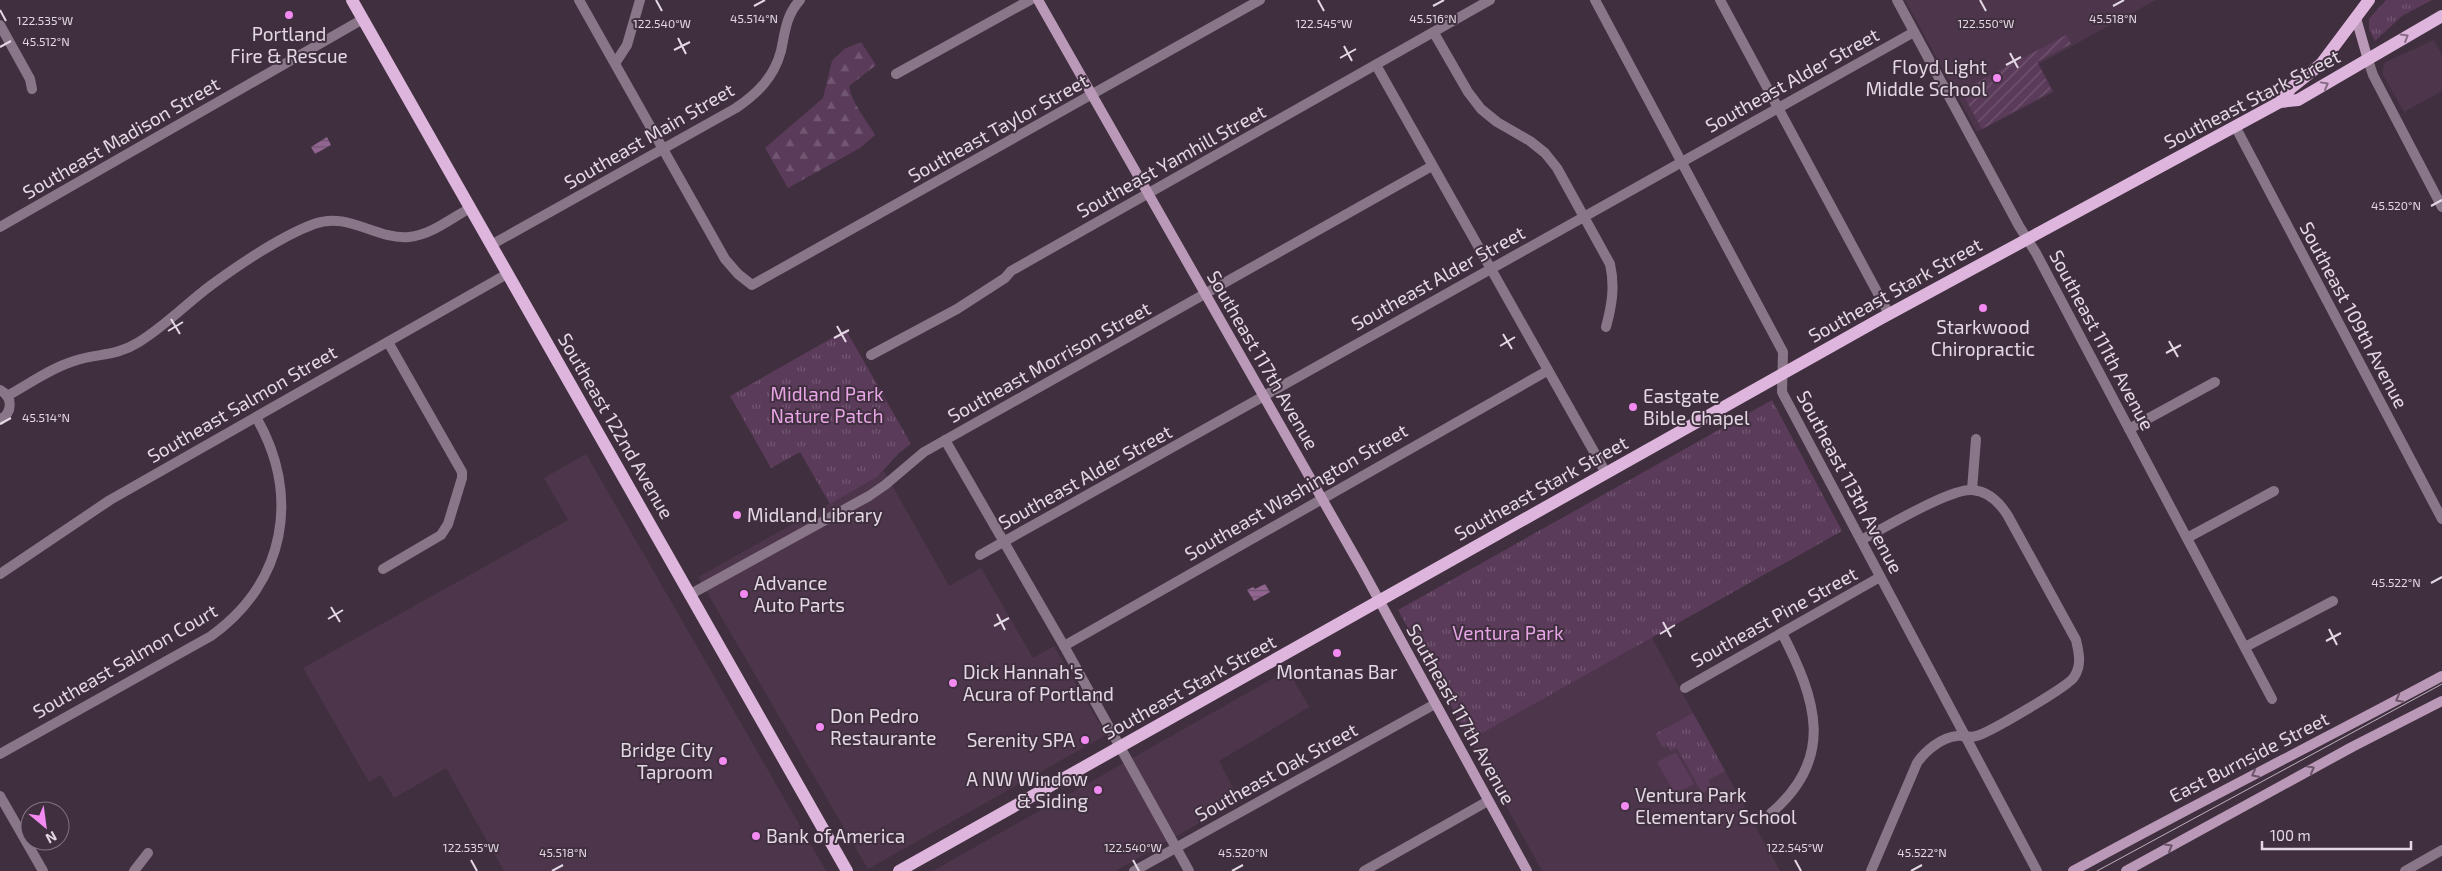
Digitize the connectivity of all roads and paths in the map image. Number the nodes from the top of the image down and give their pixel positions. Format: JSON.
{"nodes":[{"id":1,"x":352,"y":0,"type":"edge"},
{"id":2,"x":579,"y":0,"type":"edge"},
{"id":3,"x":640,"y":0,"type":"edge"},
{"id":4,"x":800,"y":0,"type":"edge"},
{"id":5,"x":1030,"y":0,"type":"edge"},
{"id":6,"x":1038,"y":0,"type":"edge"},
{"id":7,"x":1260,"y":0,"type":"edge"},
{"id":8,"x":1490,"y":0,"type":"edge"},
{"id":9,"x":1595,"y":0,"type":"edge"},
{"id":10,"x":1720,"y":0,"type":"edge"},
{"id":11,"x":1896,"y":0,"type":"edge"},
{"id":12,"x":2369,"y":0,"type":"edge"},
{"id":13,"x":2442,"y":16,"type":"edge"},
{"id":14,"x":2356,"y":18,"type":"junction"},
{"id":15,"x":363,"y":19,"type":"junction"},
{"id":16,"x":0,"y":25,"type":"edge"},
{"id":17,"x":1914,"y":32,"type":"junction"},
{"id":18,"x":1434,"y":33,"type":"junction"},
{"id":19,"x":2368,"y":60,"type":"junction"},
{"id":20,"x":616,"y":62,"type":"junction"},
{"id":21,"x":1376,"y":66,"type":"junction"},
{"id":22,"x":896,"y":74,"type":"dead end"},
{"id":23,"x":32,"y":89,"type":"dead end"},
{"id":24,"x":1093,"y":96,"type":"junction"},
{"id":25,"x":2280,"y":102,"type":"junction"},
{"id":26,"x":1777,"y":108,"type":"junction"},
{"id":27,"x":2235,"y":126,"type":"junction"},
{"id":28,"x":664,"y":149,"type":"junction"},
{"id":29,"x":1682,"y":161,"type":"junction"},
{"id":30,"x":1432,"y":166,"type":"junction"},
{"id":31,"x":1149,"y":194,"type":"junction"},
{"id":32,"x":2442,"y":207,"type":"edge"},
{"id":33,"x":470,"y":208,"type":"junction"},
{"id":34,"x":1585,"y":216,"type":"junction"},
{"id":35,"x":0,"y":227,"type":"edge"},
{"id":36,"x":2027,"y":238,"type":"junction"},
{"id":37,"x":491,"y":245,"type":"junction"},
{"id":38,"x":1490,"y":269,"type":"junction"},
{"id":39,"x":507,"y":274,"type":"junction"},
{"id":40,"x":1206,"y":295,"type":"junction"},
{"id":41,"x":1888,"y":314,"type":"junction"},
{"id":42,"x":1606,"y":327,"type":"dead end"},
{"id":43,"x":388,"y":342,"type":"junction"},
{"id":44,"x":871,"y":354,"type":"dead end"},
{"id":45,"x":1547,"y":371,"type":"junction"},
{"id":46,"x":1783,"y":373,"type":"junction"},
{"id":47,"x":2215,"y":382,"type":"dead end"},
{"id":48,"x":4,"y":393,"type":"edge"},
{"id":49,"x":1264,"y":397,"type":"junction"},
{"id":50,"x":256,"y":417,"type":"junction"},
{"id":51,"x":0,"y":420,"type":"edge"},
{"id":52,"x":2129,"y":429,"type":"junction"},
{"id":53,"x":1976,"y":439,"type":"dead end"},
{"id":54,"x":944,"y":440,"type":"junction"},
{"id":55,"x":1606,"y":473,"type":"junction"},
{"id":56,"x":1972,"y":490,"type":"junction"},
{"id":57,"x":2274,"y":491,"type":"dead end"},
{"id":58,"x":1322,"y":500,"type":"junction"},
{"id":59,"x":2442,"y":520,"type":"edge"},
{"id":60,"x":2187,"y":538,"type":"junction"},
{"id":61,"x":1861,"y":540,"type":"junction"},
{"id":62,"x":1004,"y":542,"type":"junction"},
{"id":63,"x":980,"y":556,"type":"dead end"},
{"id":64,"x":383,"y":569,"type":"dead end"},
{"id":65,"x":0,"y":574,"type":"edge"},
{"id":66,"x":1880,"y":577,"type":"junction"},
{"id":67,"x":689,"y":595,"type":"junction"},
{"id":68,"x":1379,"y":600,"type":"junction"},
{"id":69,"x":2333,"y":600,"type":"dead end"},
{"id":70,"x":1782,"y":633,"type":"junction"},
{"id":71,"x":1064,"y":646,"type":"junction"},
{"id":72,"x":2244,"y":647,"type":"junction"},
{"id":73,"x":2442,"y":676,"type":"edge"},
{"id":74,"x":1685,"y":688,"type":"dead end"},
{"id":75,"x":2272,"y":699,"type":"dead end"},
{"id":76,"x":2442,"y":701,"type":"edge"},
{"id":77,"x":1435,"y":704,"type":"junction"},
{"id":78,"x":1965,"y":736,"type":"junction"},
{"id":79,"x":1120,"y":746,"type":"junction"},
{"id":80,"x":0,"y":754,"type":"edge"},
{"id":81,"x":0,"y":796,"type":"edge"},
{"id":82,"x":1488,"y":801,"type":"junction"},
{"id":83,"x":1771,"y":813,"type":"dead end"},
{"id":84,"x":1176,"y":847,"type":"junction"},
{"id":85,"x":2442,"y":850,"type":"edge"},
{"id":86,"x":148,"y":853,"type":"dead end"},
{"id":87,"x":2416,"y":868,"type":"edge"},
{"id":88,"x":43,"y":871,"type":"edge"},
{"id":89,"x":134,"y":871,"type":"edge"},
{"id":90,"x":847,"y":871,"type":"edge"},
{"id":91,"x":899,"y":871,"type":"edge"},
{"id":92,"x":1134,"y":871,"type":"edge"},
{"id":93,"x":1189,"y":871,"type":"edge"},
{"id":94,"x":1364,"y":871,"type":"edge"},
{"id":95,"x":1527,"y":871,"type":"edge"},
{"id":96,"x":1871,"y":871,"type":"edge"},
{"id":97,"x":2036,"y":871,"type":"edge"},
{"id":98,"x":2073,"y":871,"type":"edge"},
{"id":99,"x":2126,"y":871,"type":"edge"},
{"id":100,"x":2405,"y":871,"type":"edge"}],
"edges":[{"from":1,"to":15,"type":"main road","name":"Southeast 122nd Avenue"},
{"from":2,"to":20,"type":"street"},
{"from":3,"to":20,"type":"street"},
{"from":4,"to":28,"type":"street","name":"Southeast Main Street"},
{"from":5,"to":22,"type":"street"},
{"from":6,"to":24,"type":"street","name":"Southeast 117th Avenue"},
{"from":7,"to":24,"type":"street","name":"Southeast Taylor Street"},
{"from":8,"to":18,"type":"street","name":"Southeast Yamhill Street"},
{"from":9,"to":29,"type":"street","name":"Southeast 113th Avenue"},
{"from":10,"to":26,"type":"street"},
{"from":11,"to":17,"type":"street","name":"Southeast 111th Avenue"},
{"from":12,"to":14,"type":"main road"},
{"from":19,"to":13,"type":"main road","name":"Southeast Stark Street","one_way":true},
{"from":14,"to":19,"type":"street"},
{"from":14,"to":25,"type":"main road"},
{"from":15,"to":33,"type":"main road","name":"Southeast 122nd Avenue"},
{"from":15,"to":35,"type":"street","name":"Southeast Madison Street"},
{"from":16,"to":23,"type":"street"},
{"from":17,"to":26,"type":"street","name":"Southeast Alder Street"},
{"from":17,"to":36,"type":"street","name":"Southeast 111th Avenue"},
{"from":18,"to":21,"type":"street","name":"Southeast Yamhill Street"},
{"from":18,"to":34,"type":"street"},
{"from":25,"to":19,"type":"main road","name":"Southeast Stark Street","one_way":true},
{"from":19,"to":32,"type":"street"},
{"from":20,"to":28,"type":"street"},
{"from":21,"to":30,"type":"street"},
{"from":21,"to":31,"type":"street","name":"Southeast Yamhill Street"},
{"from":24,"to":28,"type":"street","name":"Southeast Taylor Street"},
{"from":24,"to":31,"type":"street","name":"Southeast 117th Avenue"},
{"from":25,"to":27,"type":"main road","name":"Southeast Stark Street"},
{"from":26,"to":29,"type":"street","name":"Southeast Alder Street"},
{"from":26,"to":41,"type":"street"},
{"from":27,"to":36,"type":"main road","name":"Southeast Stark Street"},
{"from":27,"to":59,"type":"street","name":"Southeast 109th Avenue"},
{"from":28,"to":37,"type":"street","name":"Southeast Main Street"},
{"from":29,"to":34,"type":"street","name":"Southeast Alder Street"},
{"from":29,"to":46,"type":"street","name":"Southeast 113th Avenue"},
{"from":30,"to":38,"type":"street"},
{"from":30,"to":40,"type":"street","name":"Southeast Morrison Street"},
{"from":31,"to":40,"type":"street","name":"Southeast 117th Avenue"},
{"from":31,"to":44,"type":"street","name":"Southeast Yamhill Street"},
{"from":33,"to":37,"type":"main road","name":"Southeast 122nd Avenue"},
{"from":33,"to":48,"type":"street"},
{"from":34,"to":38,"type":"street","name":"Southeast Alder Street"},
{"from":34,"to":42,"type":"street"},
{"from":36,"to":41,"type":"main road","name":"Southeast Stark Street"},
{"from":36,"to":52,"type":"street","name":"Southeast 111th Avenue"},
{"from":37,"to":39,"type":"main road","name":"Southeast 122nd Avenue"},
{"from":38,"to":45,"type":"street"},
{"from":38,"to":49,"type":"street","name":"Southeast Alder Street"},
{"from":39,"to":43,"type":"street","name":"Southeast Salmon Street"},
{"from":39,"to":67,"type":"main road","name":"Southeast 122nd Avenue"},
{"from":40,"to":49,"type":"street","name":"Southeast 117th Avenue"},
{"from":40,"to":54,"type":"street","name":"Southeast Morrison Street"},
{"from":41,"to":46,"type":"main road","name":"Southeast Stark Street"},
{"from":43,"to":50,"type":"street","name":"Southeast Salmon Street"},
{"from":43,"to":64,"type":"street"},
{"from":45,"to":55,"type":"street"},
{"from":45,"to":58,"type":"street","name":"Southeast Washington Street"},
{"from":46,"to":55,"type":"main road","name":"Southeast Stark Street"},
{"from":46,"to":61,"type":"street","name":"Southeast 113th Avenue"},
{"from":47,"to":52,"type":"street"},
{"from":48,"to":51,"type":"street"},
{"from":49,"to":58,"type":"street","name":"Southeast 117th Avenue"},
{"from":49,"to":62,"type":"street","name":"Southeast Alder Street"},
{"from":50,"to":65,"type":"street","name":"Southeast Salmon Street"},
{"from":50,"to":80,"type":"street","name":"Southeast Salmon Court"},
{"from":52,"to":60,"type":"street","name":"Southeast 111th Avenue"},
{"from":53,"to":56,"type":"street"},
{"from":54,"to":62,"type":"street"},
{"from":54,"to":67,"type":"street","name":"Southeast Morrison Street"},
{"from":55,"to":68,"type":"main road","name":"Southeast Stark Street"},
{"from":56,"to":61,"type":"street"},
{"from":56,"to":78,"type":"street"},
{"from":57,"to":60,"type":"street"},
{"from":58,"to":68,"type":"street","name":"Southeast 117th Avenue"},
{"from":58,"to":71,"type":"street","name":"Southeast Washington Street"},
{"from":60,"to":72,"type":"street","name":"Southeast 111th Avenue"},
{"from":61,"to":66,"type":"street","name":"Southeast 113th Avenue"},
{"from":62,"to":63,"type":"street","name":"Southeast Alder Street"},
{"from":62,"to":71,"type":"street"},
{"from":66,"to":70,"type":"street","name":"Southeast Pine Street"},
{"from":66,"to":78,"type":"street","name":"Southeast 113th Avenue"},
{"from":67,"to":90,"type":"main road","name":"Southeast 122nd Avenue"},
{"from":68,"to":77,"type":"street","name":"Southeast 117th Avenue"},
{"from":68,"to":79,"type":"main road","name":"Southeast Stark Street"},
{"from":69,"to":72,"type":"street"},
{"from":70,"to":74,"type":"street","name":"Southeast Pine Street"},
{"from":70,"to":83,"type":"street"},
{"from":71,"to":79,"type":"street"},
{"from":72,"to":75,"type":"street","name":"Southeast 111th Avenue"},
{"from":73,"to":98,"type":"street","name":"East Burnside Street","one_way":true},
{"from":99,"to":76,"type":"street","name":"East Burnside Street","one_way":true},
{"from":77,"to":82,"type":"street","name":"Southeast 117th Avenue"},
{"from":77,"to":84,"type":"street","name":"Southeast Oak Street"},
{"from":78,"to":96,"type":"street"},
{"from":78,"to":97,"type":"street","name":"Southeast 113th Avenue"},
{"from":79,"to":84,"type":"street"},
{"from":79,"to":91,"type":"main road","name":"Southeast Stark Street"},
{"from":81,"to":88,"type":"street"},
{"from":82,"to":94,"type":"street"},
{"from":82,"to":95,"type":"street","name":"Southeast 117th Avenue"},
{"from":84,"to":92,"type":"street","name":"Southeast Oak Street"},
{"from":84,"to":93,"type":"street"},
{"from":85,"to":87,"type":"street"},
{"from":86,"to":89,"type":"street"},
{"from":87,"to":100,"type":"street"}]}
